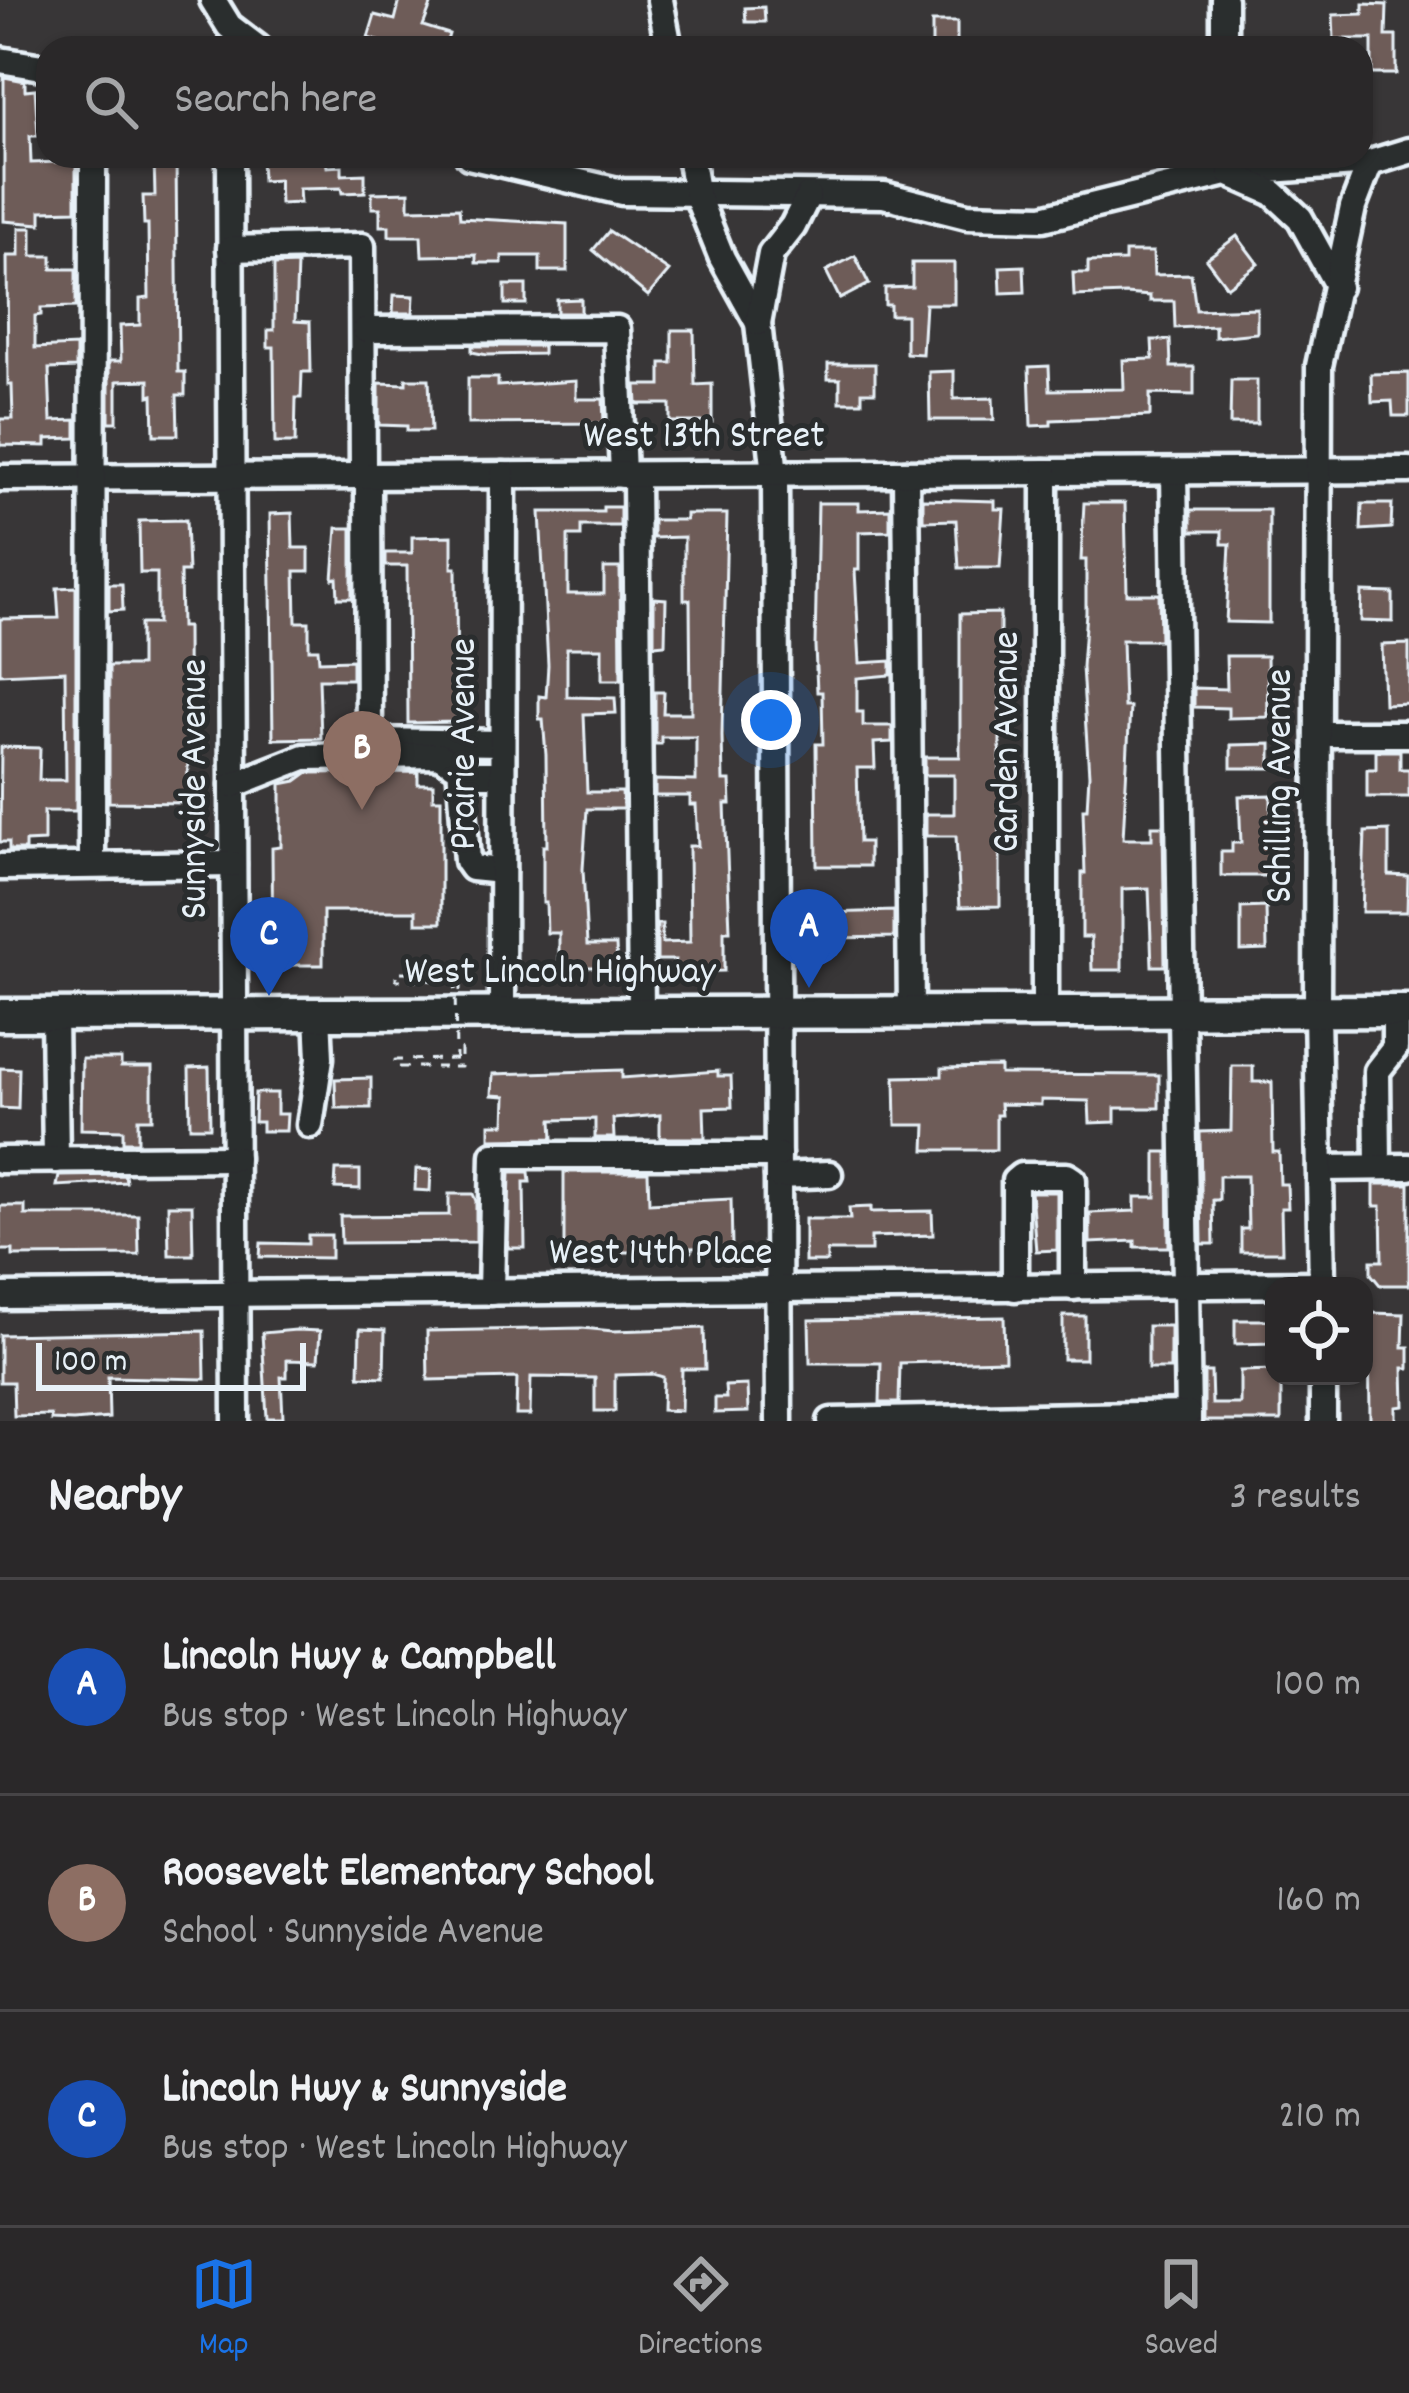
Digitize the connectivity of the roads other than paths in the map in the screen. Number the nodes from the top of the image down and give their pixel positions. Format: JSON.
{"nodes":[{"id":1,"x":213,"y":0,"type":"edge"},
{"id":2,"x":660,"y":0,"type":"edge"},
{"id":3,"x":1224,"y":0,"type":"edge"},
{"id":4,"x":229,"y":36,"type":"edge"},
{"id":5,"x":667,"y":36,"type":"edge"},
{"id":6,"x":1224,"y":36,"type":"edge"},
{"id":7,"x":0,"y":59,"type":"edge"},
{"id":8,"x":36,"y":66,"type":"edge"},
{"id":9,"x":1409,"y":152,"type":"edge"},
{"id":10,"x":1373,"y":162,"type":"edge"},
{"id":11,"x":93,"y":168,"type":"edge"},
{"id":12,"x":230,"y":168,"type":"edge"},
{"id":13,"x":520,"y":168,"type":"edge"},
{"id":14,"x":692,"y":168,"type":"edge"},
{"id":15,"x":1212,"y":168,"type":"edge"},
{"id":16,"x":1233,"y":168,"type":"edge"},
{"id":17,"x":1368,"y":168,"type":"edge"},
{"id":18,"x":697,"y":196,"type":"junction"},
{"id":19,"x":808,"y":196,"type":"junction"},
{"id":20,"x":230,"y":249,"type":"junction"},
{"id":21,"x":1338,"y":288,"type":"junction"},
{"id":22,"x":758,"y":323,"type":"junction"},
{"id":23,"x":364,"y":330,"type":"junction"},
{"id":24,"x":1409,"y":470,"type":"edge"},
{"id":25,"x":1319,"y":471,"type":"junction"},
{"id":26,"x":1046,"y":472,"type":"junction"},
{"id":27,"x":1174,"y":472,"type":"junction"},
{"id":28,"x":906,"y":473,"type":"junction"},
{"id":29,"x":775,"y":474,"type":"junction"},
{"id":30,"x":629,"y":475,"type":"junction"},
{"id":31,"x":366,"y":476,"type":"junction"},
{"id":32,"x":503,"y":476,"type":"junction"},
{"id":33,"x":231,"y":477,"type":"junction"},
{"id":34,"x":0,"y":478,"type":"edge"},
{"id":35,"x":91,"y":478,"type":"junction"},
{"id":36,"x":1318,"y":734,"type":"junction"},
{"id":37,"x":1409,"y":734,"type":"edge"},
{"id":38,"x":502,"y":743,"type":"junction"},
{"id":39,"x":460,"y":765,"type":"junction"},
{"id":40,"x":502,"y":774,"type":"junction"},
{"id":41,"x":233,"y":784,"type":"junction"},
{"id":42,"x":233,"y":864,"type":"junction"},
{"id":43,"x":92,"y":866,"type":"junction"},
{"id":44,"x":0,"y":867,"type":"edge"},
{"id":45,"x":502,"y":871,"type":"junction"},
{"id":46,"x":1317,"y":1011,"type":"junction"},
{"id":47,"x":1402,"y":1011,"type":"edge"},
{"id":48,"x":911,"y":1012,"type":"junction"},
{"id":49,"x":1045,"y":1012,"type":"junction"},
{"id":50,"x":1183,"y":1012,"type":"junction"},
{"id":51,"x":502,"y":1013,"type":"junction"},
{"id":52,"x":641,"y":1013,"type":"junction"},
{"id":53,"x":777,"y":1013,"type":"junction"},
{"id":54,"x":234,"y":1014,"type":"junction"},
{"id":55,"x":318,"y":1014,"type":"junction"},
{"id":56,"x":0,"y":1015,"type":"edge"},
{"id":57,"x":54,"y":1015,"type":"junction"},
{"id":58,"x":310,"y":1125,"type":"dead end"},
{"id":59,"x":235,"y":1158,"type":"junction"},
{"id":60,"x":0,"y":1160,"type":"edge"},
{"id":61,"x":56,"y":1160,"type":"junction"},
{"id":62,"x":778,"y":1166,"type":"junction"},
{"id":63,"x":1378,"y":1167,"type":"junction"},
{"id":64,"x":1409,"y":1167,"type":"edge"},
{"id":65,"x":1320,"y":1168,"type":"junction"},
{"id":66,"x":829,"y":1174,"type":"dead end"},
{"id":67,"x":1322,"y":1277,"type":"edge"},
{"id":68,"x":1265,"y":1285,"type":"edge"},
{"id":69,"x":1186,"y":1286,"type":"junction"},
{"id":70,"x":1073,"y":1287,"type":"junction"},
{"id":71,"x":1016,"y":1288,"type":"junction"},
{"id":72,"x":778,"y":1290,"type":"junction"},
{"id":73,"x":491,"y":1292,"type":"junction"},
{"id":74,"x":235,"y":1293,"type":"junction"},
{"id":75,"x":0,"y":1296,"type":"edge"},
{"id":76,"x":1323,"y":1385,"type":"edge"},
{"id":77,"x":1188,"y":1418,"type":"edge"},
{"id":78,"x":236,"y":1421,"type":"edge"},
{"id":79,"x":779,"y":1421,"type":"edge"},
{"id":80,"x":831,"y":1421,"type":"edge"},
{"id":81,"x":1323,"y":1421,"type":"edge"}],
"edges":[{"from":1,"to":4,"type":"street"},
{"from":2,"to":5,"type":"street"},
{"from":3,"to":6,"type":"street"},
{"from":7,"to":8,"type":"street"},
{"from":9,"to":10,"type":"street"},
{"from":11,"to":35,"type":"street"},
{"from":12,"to":20,"type":"street","name":"Sunnyside Avenue"},
{"from":13,"to":18,"type":"street"},
{"from":14,"to":18,"type":"street"},
{"from":15,"to":19,"type":"street"},
{"from":16,"to":21,"type":"street"},
{"from":17,"to":21,"type":"street","name":"Schilling Avenue"},
{"from":18,"to":19,"type":"street"},
{"from":18,"to":22,"type":"street"},
{"from":19,"to":22,"type":"street"},
{"from":20,"to":23,"type":"street"},
{"from":20,"to":33,"type":"street","name":"Sunnyside Avenue"},
{"from":21,"to":25,"type":"street","name":"Schilling Avenue"},
{"from":22,"to":29,"type":"street"},
{"from":23,"to":30,"type":"street"},
{"from":23,"to":31,"type":"street"},
{"from":24,"to":25,"type":"street","name":"West 13th Street"},
{"from":25,"to":27,"type":"street","name":"West 13th Street"},
{"from":25,"to":36,"type":"street","name":"Schilling Avenue"},
{"from":26,"to":27,"type":"street","name":"West 13th Street"},
{"from":26,"to":28,"type":"street","name":"West 13th Street"},
{"from":26,"to":49,"type":"street","name":"Garden Avenue"},
{"from":27,"to":50,"type":"street"},
{"from":28,"to":29,"type":"street","name":"West 13th Street"},
{"from":28,"to":48,"type":"street"},
{"from":29,"to":30,"type":"street","name":"West 13th Street"},
{"from":29,"to":53,"type":"street"},
{"from":30,"to":32,"type":"street","name":"West 13th Street"},
{"from":30,"to":52,"type":"street"},
{"from":31,"to":32,"type":"street","name":"West 13th Street"},
{"from":31,"to":33,"type":"street","name":"West 13th Street"},
{"from":31,"to":38,"type":"street"},
{"from":32,"to":38,"type":"street","name":"Prairie Avenue"},
{"from":33,"to":35,"type":"street","name":"West 13th Street"},
{"from":33,"to":41,"type":"street","name":"Sunnyside Avenue"},
{"from":34,"to":35,"type":"street","name":"West 13th Street"},
{"from":35,"to":43,"type":"street"},
{"from":36,"to":37,"type":"street"},
{"from":36,"to":46,"type":"street","name":"Schilling Avenue"},
{"from":38,"to":40,"type":"street","name":"Prairie Avenue"},
{"from":39,"to":40,"type":"street"},
{"from":39,"to":41,"type":"street"},
{"from":39,"to":45,"type":"street"},
{"from":40,"to":45,"type":"street","name":"Prairie Avenue"},
{"from":41,"to":42,"type":"street","name":"Sunnyside Avenue"},
{"from":42,"to":43,"type":"street"},
{"from":42,"to":54,"type":"street","name":"Sunnyside Avenue"},
{"from":43,"to":44,"type":"street"},
{"from":45,"to":51,"type":"street","name":"Prairie Avenue"},
{"from":46,"to":47,"type":"main road","name":"West Lincoln Highway"},
{"from":46,"to":50,"type":"main road","name":"West Lincoln Highway"},
{"from":46,"to":65,"type":"street","name":"Schilling Avenue"},
{"from":47,"to":63,"type":"street"},
{"from":48,"to":49,"type":"main road","name":"West Lincoln Highway"},
{"from":48,"to":53,"type":"main road","name":"West Lincoln Highway"},
{"from":49,"to":50,"type":"main road","name":"West Lincoln Highway"},
{"from":50,"to":69,"type":"street"},
{"from":51,"to":52,"type":"main road","name":"West Lincoln Highway"},
{"from":51,"to":55,"type":"main road","name":"West Lincoln Highway"},
{"from":52,"to":53,"type":"main road","name":"West Lincoln Highway"},
{"from":53,"to":62,"type":"street"},
{"from":54,"to":55,"type":"main road","name":"West Lincoln Highway"},
{"from":54,"to":57,"type":"main road","name":"West Lincoln Highway"},
{"from":54,"to":59,"type":"street","name":"Sunnyside Avenue"},
{"from":55,"to":58,"type":"street"},
{"from":56,"to":57,"type":"main road","name":"West Lincoln Highway"},
{"from":57,"to":61,"type":"street"},
{"from":59,"to":61,"type":"street"},
{"from":59,"to":74,"type":"street","name":"Sunnyside Avenue"},
{"from":60,"to":61,"type":"street"},
{"from":62,"to":66,"type":"street"},
{"from":62,"to":72,"type":"street"},
{"from":62,"to":73,"type":"street"},
{"from":63,"to":64,"type":"street"},
{"from":63,"to":65,"type":"street"},
{"from":65,"to":67,"type":"street","name":"Schilling Avenue"},
{"from":68,"to":69,"type":"street","name":"West 14th Place"},
{"from":69,"to":70,"type":"street","name":"West 14th Place"},
{"from":69,"to":77,"type":"street"},
{"from":70,"to":71,"type":"street","name":"West 14th Place"},
{"from":70,"to":71,"type":"street"},
{"from":71,"to":72,"type":"street","name":"West 14th Place"},
{"from":72,"to":73,"type":"street","name":"West 14th Place"},
{"from":72,"to":79,"type":"street"},
{"from":73,"to":74,"type":"street","name":"West 14th Place"},
{"from":74,"to":75,"type":"street","name":"West 14th Place"},
{"from":74,"to":78,"type":"street","name":"Sunnyside Avenue"},
{"from":76,"to":81,"type":"street"},
{"from":77,"to":80,"type":"street"}]}
